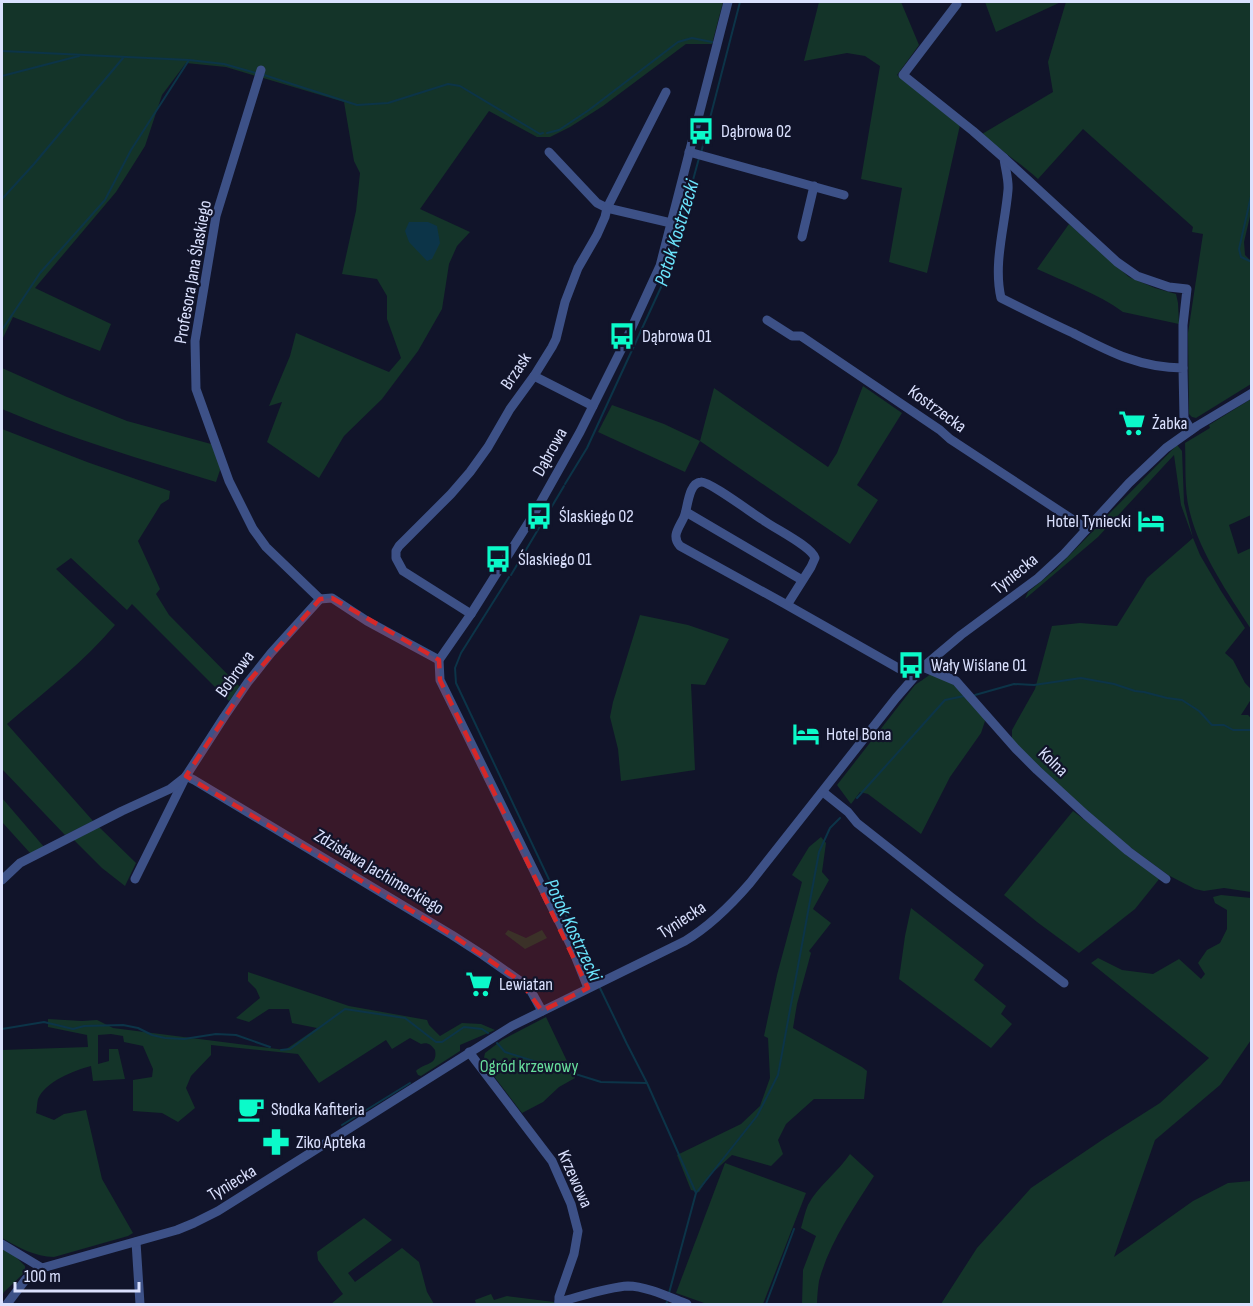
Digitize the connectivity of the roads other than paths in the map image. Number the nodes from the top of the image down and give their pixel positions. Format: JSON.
{"nodes":[{"id":1,"x":728,"y":2,"type":"edge"},
{"id":2,"x":957,"y":4,"type":"dead end"},
{"id":3,"x":261,"y":70,"type":"dead end"},
{"id":4,"x":666,"y":92,"type":"dead end"},
{"id":5,"x":549,"y":152,"type":"dead end"},
{"id":6,"x":696,"y":154,"type":"junction"},
{"id":7,"x":1004,"y":158,"type":"junction"},
{"id":8,"x":814,"y":186,"type":"junction"},
{"id":9,"x":844,"y":195,"type":"dead end"},
{"id":10,"x":607,"y":208,"type":"junction"},
{"id":11,"x":671,"y":223,"type":"junction"},
{"id":12,"x":802,"y":237,"type":"dead end"},
{"id":13,"x":767,"y":320,"type":"dead end"},
{"id":14,"x":1183,"y":368,"type":"junction"},
{"id":15,"x":534,"y":376,"type":"junction"},
{"id":16,"x":1251,"y":393,"type":"edge"},
{"id":17,"x":593,"y":406,"type":"junction"},
{"id":18,"x":1191,"y":430,"type":"junction"},
{"id":19,"x":687,"y":512,"type":"junction"},
{"id":20,"x":1087,"y":529,"type":"junction"},
{"id":21,"x":802,"y":580,"type":"junction"},
{"id":22,"x":320,"y":599,"type":"junction"},
{"id":23,"x":787,"y":605,"type":"junction"},
{"id":24,"x":471,"y":614,"type":"junction"},
{"id":25,"x":439,"y":660,"type":"junction"},
{"id":26,"x":923,"y":667,"type":"junction"},
{"id":27,"x":914,"y":677,"type":"junction"},
{"id":28,"x":190,"y":778,"type":"junction"},
{"id":29,"x":823,"y":792,"type":"junction"},
{"id":30,"x":4,"y":878,"type":"edge"},
{"id":31,"x":135,"y":879,"type":"dead end"},
{"id":32,"x":1166,"y":879,"type":"dead end"},
{"id":33,"x":1064,"y":983,"type":"dead end"},
{"id":34,"x":592,"y":987,"type":"junction"},
{"id":35,"x":542,"y":1011,"type":"junction"},
{"id":36,"x":469,"y":1052,"type":"junction"},
{"id":37,"x":136,"y":1242,"type":"junction"},
{"id":38,"x":2,"y":1244,"type":"edge"},
{"id":39,"x":42,"y":1268,"type":"junction"},
{"id":40,"x":559,"y":1303,"type":"edge"},
{"id":41,"x":7,"y":1305,"type":"edge"},
{"id":42,"x":140,"y":1305,"type":"edge"},
{"id":43,"x":687,"y":1305,"type":"edge"}],
"edges":[{"from":1,"to":6,"type":"street","name":"Dąbrowa"},
{"from":2,"to":7,"type":"street"},
{"from":3,"to":22,"type":"street","name":"Profesora Jana Ślaskiego"},
{"from":4,"to":10,"type":"street","name":"Brzask"},
{"from":5,"to":10,"type":"street"},
{"from":6,"to":8,"type":"street"},
{"from":6,"to":11,"type":"street","name":"Dąbrowa"},
{"from":7,"to":14,"type":"street"},
{"from":7,"to":14,"type":"street"},
{"from":8,"to":9,"type":"street"},
{"from":8,"to":12,"type":"street"},
{"from":10,"to":11,"type":"street"},
{"from":10,"to":15,"type":"street","name":"Brzask"},
{"from":11,"to":17,"type":"street","name":"Dąbrowa"},
{"from":13,"to":20,"type":"street","name":"Kostrzecka"},
{"from":14,"to":18,"type":"street"},
{"from":15,"to":17,"type":"street"},
{"from":15,"to":24,"type":"street","name":"Brzask"},
{"from":16,"to":18,"type":"street","name":"Tyniecka"},
{"from":17,"to":24,"type":"street","name":"Dąbrowa"},
{"from":18,"to":20,"type":"street","name":"Tyniecka"},
{"from":19,"to":21,"type":"street"},
{"from":19,"to":21,"type":"street"},
{"from":19,"to":23,"type":"street"},
{"from":20,"to":26,"type":"street","name":"Tyniecka"},
{"from":21,"to":23,"type":"street"},
{"from":22,"to":25,"type":"street","name":"Profesora Jana Ślaskiego"},
{"from":22,"to":28,"type":"street","name":"Bobrowa"},
{"from":23,"to":27,"type":"street"},
{"from":24,"to":25,"type":"street","name":"Dąbrowa"},
{"from":25,"to":34,"type":"street"},
{"from":26,"to":27,"type":"street","name":"Tyniecka"},
{"from":26,"to":32,"type":"street","name":"Kolna"},
{"from":27,"to":29,"type":"street","name":"Tyniecka"},
{"from":28,"to":30,"type":"street","name":"Bobrowa"},
{"from":28,"to":31,"type":"street","name":"Bobrowa"},
{"from":28,"to":35,"type":"street","name":"Zdzisława Jachimeckiego"},
{"from":29,"to":33,"type":"street"},
{"from":29,"to":34,"type":"street","name":"Tyniecka"},
{"from":34,"to":35,"type":"street","name":"Tyniecka"},
{"from":35,"to":36,"type":"street","name":"Tyniecka"},
{"from":36,"to":37,"type":"street","name":"Tyniecka"},
{"from":36,"to":40,"type":"street","name":"Krzewowa"},
{"from":37,"to":39,"type":"street","name":"Tyniecka"},
{"from":37,"to":42,"type":"street"},
{"from":38,"to":39,"type":"street"},
{"from":39,"to":41,"type":"street","name":"Tyniecka"},
{"from":40,"to":43,"type":"street"}]}
